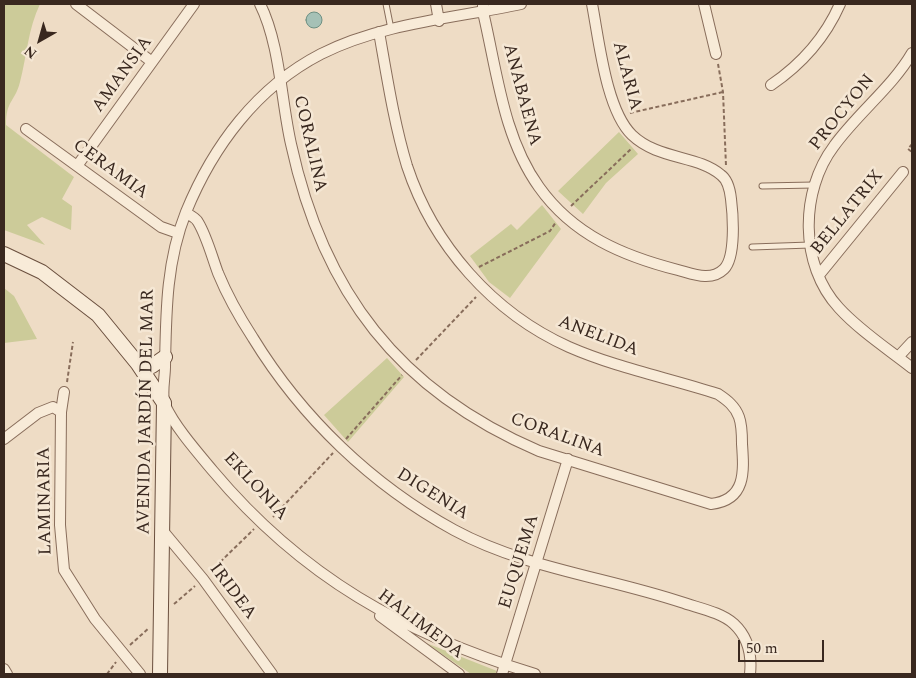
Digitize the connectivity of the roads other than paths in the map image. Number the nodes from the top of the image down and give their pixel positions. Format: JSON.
{"nodes":[{"id":1,"x":76,"y":4,"type":"edge"},
{"id":2,"x":194,"y":4,"type":"edge"},
{"id":3,"x":260,"y":4,"type":"edge"},
{"id":4,"x":386,"y":4,"type":"edge"},
{"id":5,"x":436,"y":4,"type":"edge"},
{"id":6,"x":521,"y":4,"type":"edge"},
{"id":7,"x":592,"y":4,"type":"edge"},
{"id":8,"x":704,"y":4,"type":"edge"},
{"id":9,"x":840,"y":4,"type":"edge"},
{"id":10,"x":483,"y":8,"type":"edge"},
{"id":11,"x":440,"y":21,"type":"junction"},
{"id":12,"x":391,"y":29,"type":"junction"},
{"id":13,"x":379,"y":32,"type":"junction"},
{"id":14,"x":912,"y":53,"type":"edge"},
{"id":15,"x":716,"y":54,"type":"road end"},
{"id":16,"x":152,"y":62,"type":"junction"},
{"id":17,"x":279,"y":82,"type":"junction"},
{"id":18,"x":771,"y":85,"type":"dead end"},
{"id":19,"x":26,"y":129,"type":"dead end"},
{"id":20,"x":77,"y":166,"type":"junction"},
{"id":21,"x":903,"y":172,"type":"dead end"},
{"id":22,"x":727,"y":184,"type":"joint"},
{"id":23,"x":814,"y":185,"type":"junction"},
{"id":24,"x":762,"y":186,"type":"dead end"},
{"id":25,"x":186,"y":213,"type":"junction"},
{"id":26,"x":178,"y":234,"type":"junction"},
{"id":27,"x":810,"y":245,"type":"junction"},
{"id":28,"x":752,"y":247,"type":"dead end"},
{"id":29,"x":4,"y":254,"type":"edge"},
{"id":30,"x":819,"y":274,"type":"junction"},
{"id":31,"x":912,"y":342,"type":"edge"},
{"id":32,"x":165,"y":357,"type":"junction"},
{"id":33,"x":898,"y":357,"type":"junction"},
{"id":34,"x":138,"y":364,"type":"junction"},
{"id":35,"x":912,"y":368,"type":"edge"},
{"id":36,"x":64,"y":392,"type":"road end"},
{"id":37,"x":164,"y":403,"type":"junction"},
{"id":38,"x":61,"y":412,"type":"junction"},
{"id":39,"x":741,"y":422,"type":"joint"},
{"id":40,"x":4,"y":439,"type":"edge"},
{"id":41,"x":568,"y":459,"type":"junction"},
{"id":42,"x":163,"y":531,"type":"junction"},
{"id":43,"x":537,"y":562,"type":"junction"},
{"id":44,"x":362,"y":601,"type":"junction"},
{"id":45,"x":4,"y":669,"type":"edge"},
{"id":46,"x":504,"y":670,"type":"edge"},
{"id":47,"x":7,"y":674,"type":"edge"},
{"id":48,"x":140,"y":674,"type":"edge"},
{"id":49,"x":160,"y":674,"type":"edge"},
{"id":50,"x":272,"y":674,"type":"edge"},
{"id":51,"x":459,"y":674,"type":"edge"},
{"id":52,"x":535,"y":674,"type":"edge"},
{"id":53,"x":750,"y":674,"type":"edge"}],
"edges":[{"from":1,"to":16,"type":"street"},
{"from":2,"to":16,"type":"street","name":"AMANSIA"},
{"from":3,"to":17,"type":"street","name":"CORALINA"},
{"from":4,"to":12,"type":"lane"},
{"from":5,"to":11,"type":"street"},
{"from":6,"to":10,"type":"street","name":"AVENIDA JARDÍN DEL MAR"},
{"from":7,"to":22,"type":"street","name":"ALARIA"},
{"from":8,"to":15,"type":"street"},
{"from":9,"to":18,"type":"street"},
{"from":10,"to":11,"type":"street","name":"AVENIDA JARDÍN DEL MAR"},
{"from":10,"to":22,"type":"street","name":"ANABAENA"},
{"from":11,"to":12,"type":"street","name":"AVENIDA JARDÍN DEL MAR"},
{"from":12,"to":13,"type":"street","name":"AVENIDA JARDÍN DEL MAR"},
{"from":13,"to":17,"type":"street","name":"AVENIDA JARDÍN DEL MAR"},
{"from":13,"to":39,"type":"street","name":"ANELIDA"},
{"from":14,"to":23,"type":"street","name":"PROCYON"},
{"from":16,"to":20,"type":"street","name":"AMANSIA"},
{"from":17,"to":25,"type":"street","name":"AVENIDA JARDÍN DEL MAR"},
{"from":17,"to":41,"type":"street","name":"CORALINA"},
{"from":19,"to":20,"type":"street","name":"CERAMIA"},
{"from":20,"to":26,"type":"street","name":"CERAMIA"},
{"from":21,"to":30,"type":"street","name":"BELLATRIX"},
{"from":23,"to":24,"type":"lane"},
{"from":23,"to":27,"type":"street","name":"PROCYON"},
{"from":25,"to":26,"type":"street","name":"AVENIDA JARDÍN DEL MAR"},
{"from":25,"to":43,"type":"street","name":"DIGENIA"},
{"from":26,"to":32,"type":"street","name":"AVENIDA JARDÍN DEL MAR"},
{"from":27,"to":28,"type":"lane"},
{"from":27,"to":30,"type":"street","name":"PROCYON"},
{"from":29,"to":34,"type":"street","name":"EKLONIA"},
{"from":30,"to":33,"type":"street","name":"PROCYON"},
{"from":31,"to":33,"type":"street"},
{"from":32,"to":34,"type":"street"},
{"from":32,"to":37,"type":"street","name":"AVENIDA JARDÍN DEL MAR"},
{"from":33,"to":35,"type":"street","name":"PROCYON"},
{"from":34,"to":37,"type":"street","name":"EKLONIA"},
{"from":36,"to":38,"type":"street","name":"LAMINARIA"},
{"from":37,"to":42,"type":"street","name":"AVENIDA JARDÍN DEL MAR"},
{"from":37,"to":44,"type":"street","name":"EKLONIA"},
{"from":38,"to":40,"type":"street"},
{"from":38,"to":48,"type":"street","name":"LAMINARIA"},
{"from":39,"to":41,"type":"street","name":"CORALINA"},
{"from":41,"to":43,"type":"street","name":"EUQUEMA"},
{"from":42,"to":49,"type":"street","name":"AVENIDA JARDÍN DEL MAR"},
{"from":42,"to":50,"type":"street","name":"IRIDEA"},
{"from":43,"to":46,"type":"street","name":"EUQUEMA"},
{"from":43,"to":53,"type":"street","name":"DIGENIA"},
{"from":44,"to":46,"type":"street","name":"EKLONIA"},
{"from":44,"to":51,"type":"street","name":"HALIMEDA"},
{"from":45,"to":47,"type":"street"},
{"from":46,"to":52,"type":"street","name":"EKLONIA"}]}
